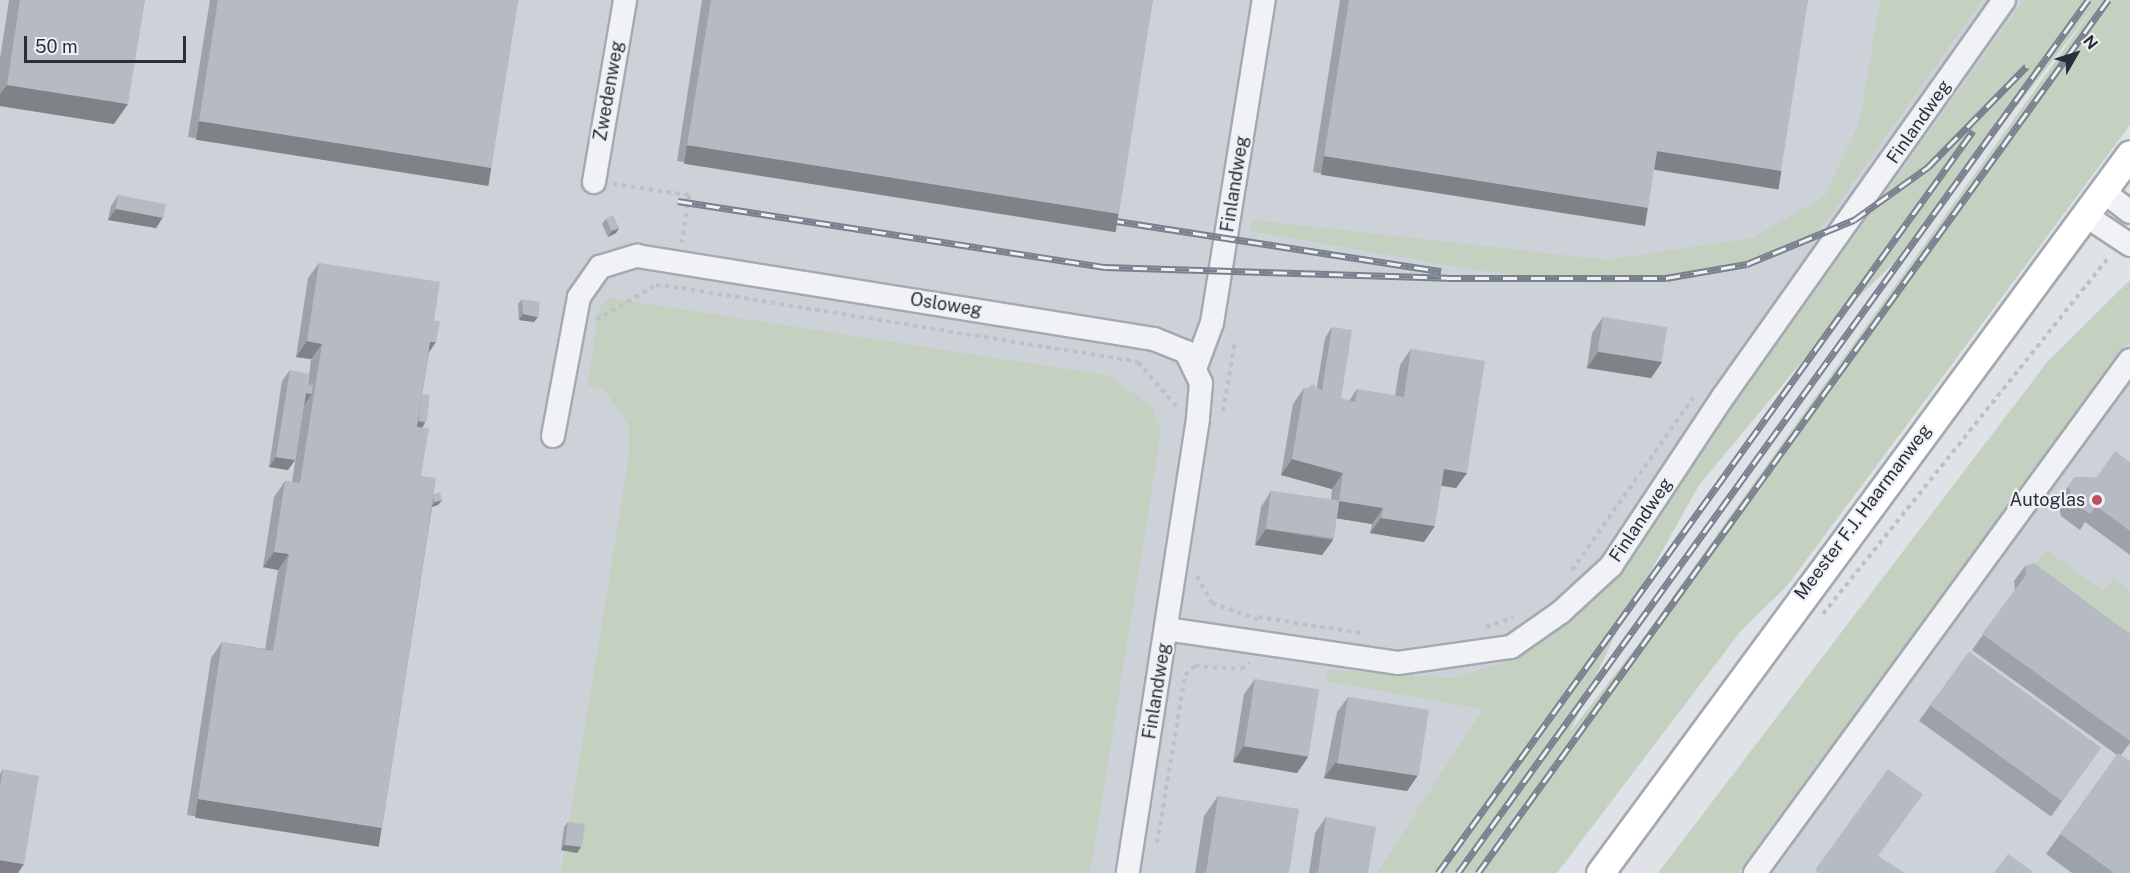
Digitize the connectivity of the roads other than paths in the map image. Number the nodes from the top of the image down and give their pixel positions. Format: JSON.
{"nodes":[{"id":1,"x":625,"y":0,"type":"edge"},
{"id":2,"x":1264,"y":0,"type":"edge"},
{"id":3,"x":2004,"y":0,"type":"edge"},
{"id":4,"x":2130,"y":154,"type":"edge"},
{"id":5,"x":594,"y":182,"type":"road end"},
{"id":6,"x":2103,"y":191,"type":"junction"},
{"id":7,"x":2130,"y":212,"type":"edge"},
{"id":8,"x":2085,"y":215,"type":"junction"},
{"id":9,"x":2126,"y":242,"type":"edge"},
{"id":10,"x":2130,"y":360,"type":"edge"},
{"id":11,"x":1196,"y":366,"type":"junction"},
{"id":12,"x":553,"y":436,"type":"dead end"},
{"id":13,"x":1166,"y":629,"type":"junction"},
{"id":14,"x":1128,"y":873,"type":"edge"},
{"id":15,"x":1600,"y":873,"type":"edge"},
{"id":16,"x":1755,"y":873,"type":"edge"}],
"edges":[{"from":1,"to":5,"type":"street","name":"Zwedenweg"},
{"from":2,"to":11,"type":"street","name":"Finlandweg"},
{"from":3,"to":13,"type":"street","name":"Finlandweg"},
{"from":4,"to":6,"type":"main road","name":"Meester F.J. Haarmanweg"},
{"from":6,"to":7,"type":"street"},
{"from":6,"to":8,"type":"main road","name":"Meester F.J. Haarmanweg"},
{"from":8,"to":9,"type":"street"},
{"from":8,"to":15,"type":"main road","name":"Meester F.J. Haarmanweg"},
{"from":10,"to":16,"type":"street"},
{"from":11,"to":12,"type":"street","name":"Osloweg"},
{"from":11,"to":13,"type":"street"},
{"from":13,"to":14,"type":"street","name":"Finlandweg"}]}
